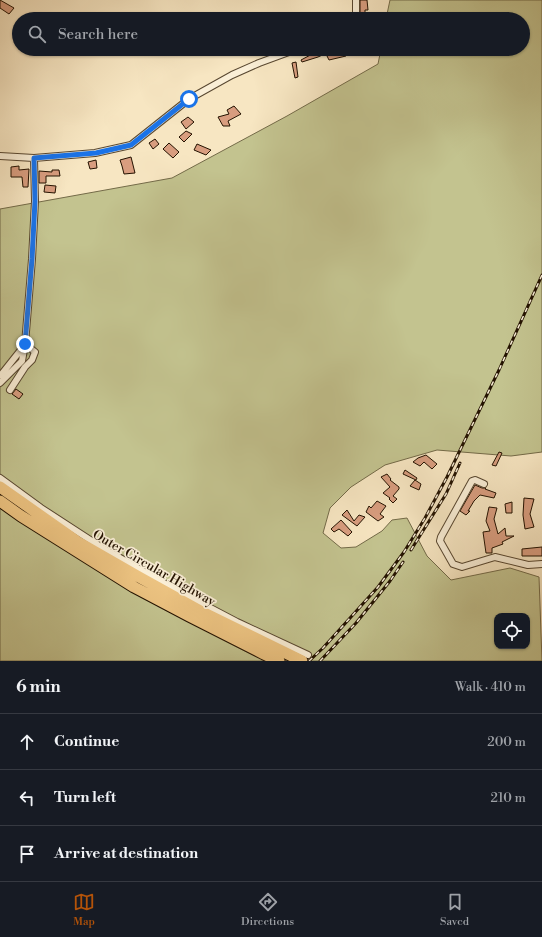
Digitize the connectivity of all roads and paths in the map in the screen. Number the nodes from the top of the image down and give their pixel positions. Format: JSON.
{"nodes":[{"id":1,"x":356,"y":0,"type":"edge"},
{"id":2,"x":356,"y":12,"type":"edge"},
{"id":3,"x":278,"y":56,"type":"edge"},
{"id":4,"x":0,"y":156,"type":"edge"},
{"id":5,"x":34,"y":158,"type":"junction"},
{"id":6,"x":25,"y":344,"type":"junction"},
{"id":7,"x":1,"y":375,"type":"edge"},
{"id":8,"x":0,"y":383,"type":"edge"},
{"id":9,"x":10,"y":390,"type":"dead end"},
{"id":10,"x":0,"y":478,"type":"edge"},
{"id":11,"x":484,"y":484,"type":"dead end"},
{"id":12,"x":0,"y":488,"type":"edge"},
{"id":13,"x":0,"y":501,"type":"edge"},
{"id":14,"x":542,"y":564,"type":"edge"},
{"id":15,"x":305,"y":658,"type":"edge"},
{"id":16,"x":279,"y":661,"type":"edge"}],
"edges":[{"from":1,"to":2,"type":"street"},
{"from":3,"to":5,"type":"street"},
{"from":4,"to":5,"type":"street"},
{"from":5,"to":6,"type":"street"},
{"from":6,"to":7,"type":"street"},
{"from":6,"to":8,"type":"street"},
{"from":6,"to":9,"type":"street"},
{"from":10,"to":15,"type":"street"},
{"from":11,"to":14,"type":"street"},
{"from":12,"to":15,"type":"highway","name":"Outer Circular Highway"},
{"from":13,"to":16,"type":"highway","name":"Outer Circular Highway"}]}
